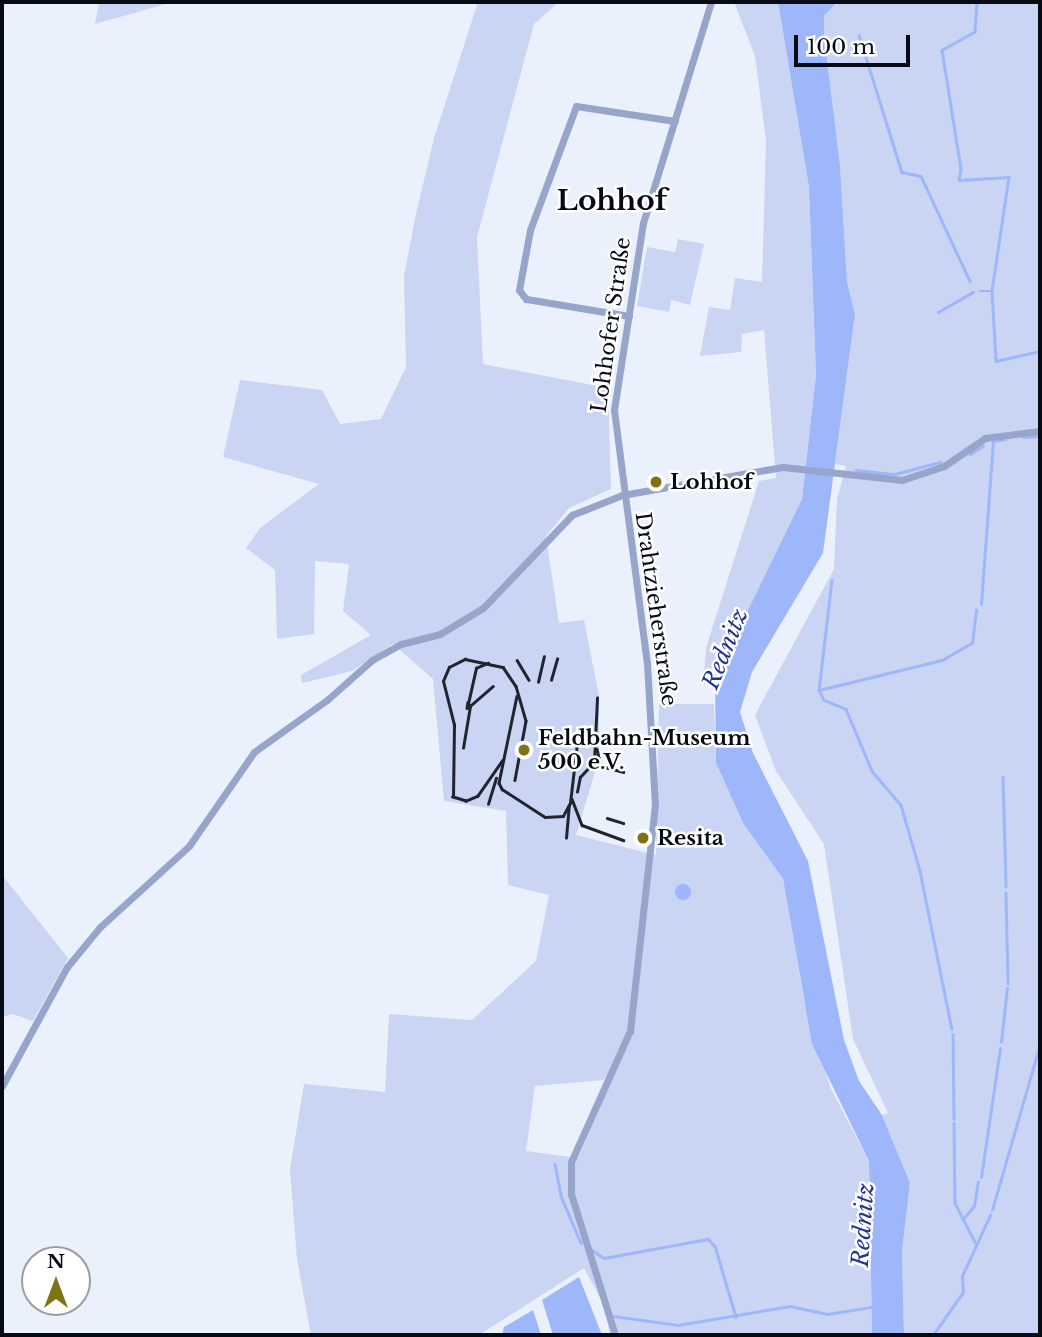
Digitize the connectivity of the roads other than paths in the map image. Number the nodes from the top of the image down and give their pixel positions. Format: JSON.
{"nodes":[{"id":1,"x":711,"y":2,"type":"edge"},
{"id":2,"x":675,"y":121,"type":"junction"},
{"id":3,"x":629,"y":316,"type":"junction"},
{"id":4,"x":1040,"y":431,"type":"edge"},
{"id":5,"x":622,"y":495,"type":"junction"},
{"id":6,"x":2,"y":1086,"type":"edge"},
{"id":7,"x":615,"y":1335,"type":"edge"}],
"edges":[{"from":1,"to":2,"type":"street","name":"Lohhofer Straße"},
{"from":2,"to":3,"type":"street","name":"Lohhofer Straße"},
{"from":2,"to":3,"type":"street"},
{"from":3,"to":5,"type":"street","name":"Lohhofer Straße"},
{"from":4,"to":5,"type":"street"},
{"from":5,"to":6,"type":"street"},
{"from":5,"to":7,"type":"street","name":"Drahtzieherstraße"}]}
